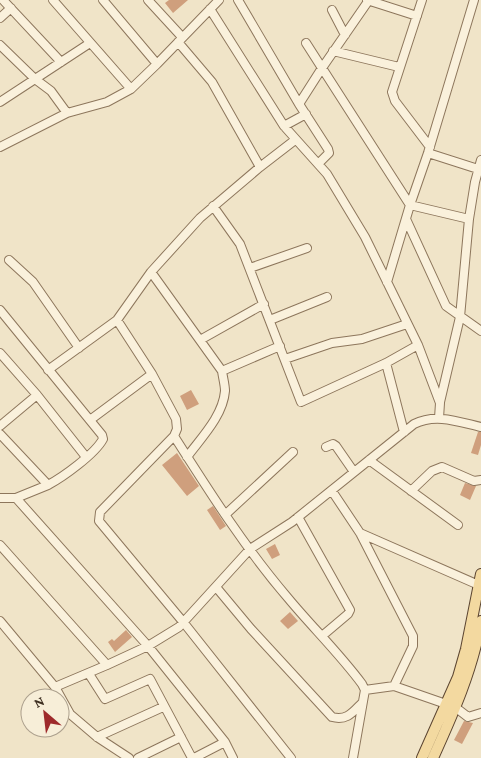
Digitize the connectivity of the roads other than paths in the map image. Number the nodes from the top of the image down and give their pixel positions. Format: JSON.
{"nodes":[{"id":1,"x":4,"y":0,"type":"edge"},
{"id":2,"x":53,"y":0,"type":"edge"},
{"id":3,"x":102,"y":0,"type":"edge"},
{"id":4,"x":148,"y":0,"type":"edge"},
{"id":5,"x":219,"y":0,"type":"edge"},
{"id":6,"x":238,"y":0,"type":"edge"},
{"id":7,"x":368,"y":0,"type":"edge"},
{"id":8,"x":422,"y":0,"type":"edge"},
{"id":9,"x":474,"y":0,"type":"edge"},
{"id":10,"x":11,"y":8,"type":"junction"},
{"id":11,"x":210,"y":9,"type":"junction"},
{"id":12,"x":332,"y":10,"type":"dead end"},
{"id":13,"x":417,"y":16,"type":"junction"},
{"id":14,"x":0,"y":18,"type":"edge"},
{"id":15,"x":345,"y":35,"type":"junction"},
{"id":16,"x":180,"y":40,"type":"junction"},
{"id":17,"x":90,"y":43,"type":"junction"},
{"id":18,"x":306,"y":43,"type":"dead end"},
{"id":19,"x":0,"y":45,"type":"edge"},
{"id":20,"x":333,"y":51,"type":"junction"},
{"id":21,"x":61,"y":62,"type":"junction"},
{"id":22,"x":157,"y":64,"type":"junction"},
{"id":23,"x":399,"y":67,"type":"junction"},
{"id":24,"x":322,"y":68,"type":"junction"},
{"id":25,"x":35,"y":79,"type":"junction"},
{"id":26,"x":130,"y":90,"type":"junction"},
{"id":27,"x":0,"y":102,"type":"edge"},
{"id":28,"x":299,"y":104,"type":"junction"},
{"id":29,"x":67,"y":113,"type":"junction"},
{"id":30,"x":306,"y":114,"type":"junction"},
{"id":31,"x":284,"y":126,"type":"junction"},
{"id":32,"x":294,"y":140,"type":"junction"},
{"id":33,"x":0,"y":147,"type":"edge"},
{"id":34,"x":429,"y":150,"type":"junction"},
{"id":35,"x":481,"y":160,"type":"edge"},
{"id":36,"x":318,"y":164,"type":"junction"},
{"id":37,"x":260,"y":167,"type":"junction"},
{"id":38,"x":480,"y":170,"type":"edge"},
{"id":39,"x":410,"y":204,"type":"junction"},
{"id":40,"x":213,"y":206,"type":"junction"},
{"id":41,"x":406,"y":219,"type":"junction"},
{"id":42,"x":469,"y":219,"type":"junction"},
{"id":43,"x":307,"y":248,"type":"dead end"},
{"id":44,"x":9,"y":260,"type":"dead end"},
{"id":45,"x":250,"y":268,"type":"junction"},
{"id":46,"x":151,"y":272,"type":"junction"},
{"id":47,"x":387,"y":282,"type":"junction"},
{"id":48,"x":327,"y":297,"type":"dead end"},
{"id":49,"x":264,"y":304,"type":"junction"},
{"id":50,"x":0,"y":310,"type":"edge"},
{"id":51,"x":460,"y":317,"type":"junction"},
{"id":52,"x":117,"y":320,"type":"junction"},
{"id":53,"x":270,"y":320,"type":"junction"},
{"id":54,"x":407,"y":324,"type":"junction"},
{"id":55,"x":481,"y":331,"type":"edge"},
{"id":56,"x":200,"y":340,"type":"junction"},
{"id":57,"x":418,"y":345,"type":"junction"},
{"id":58,"x":280,"y":346,"type":"junction"},
{"id":59,"x":79,"y":348,"type":"junction"},
{"id":60,"x":0,"y":353,"type":"edge"},
{"id":61,"x":285,"y":359,"type":"junction"},
{"id":62,"x":386,"y":363,"type":"junction"},
{"id":63,"x":48,"y":370,"type":"junction"},
{"id":64,"x":222,"y":371,"type":"junction"},
{"id":65,"x":152,"y":374,"type":"junction"},
{"id":66,"x":37,"y":394,"type":"junction"},
{"id":67,"x":440,"y":404,"type":"junction"},
{"id":68,"x":439,"y":418,"type":"junction"},
{"id":69,"x":90,"y":420,"type":"junction"},
{"id":70,"x":0,"y":426,"type":"edge"},
{"id":71,"x":481,"y":427,"type":"edge"},
{"id":72,"x":404,"y":432,"type":"junction"},
{"id":73,"x":174,"y":436,"type":"junction"},
{"id":74,"x":2,"y":438,"type":"edge"},
{"id":75,"x":326,"y":447,"type":"dead end"},
{"id":76,"x":293,"y":452,"type":"dead end"},
{"id":77,"x":86,"y":457,"type":"junction"},
{"id":78,"x":187,"y":457,"type":"junction"},
{"id":79,"x":369,"y":460,"type":"junction"},
{"id":80,"x":354,"y":472,"type":"junction"},
{"id":81,"x":481,"y":480,"type":"edge"},
{"id":82,"x":48,"y":485,"type":"junction"},
{"id":83,"x":332,"y":491,"type":"junction"},
{"id":84,"x":411,"y":491,"type":"junction"},
{"id":85,"x":0,"y":498,"type":"edge"},
{"id":86,"x":16,"y":498,"type":"junction"},
{"id":87,"x":226,"y":514,"type":"junction"},
{"id":88,"x":298,"y":517,"type":"junction"},
{"id":89,"x":458,"y":525,"type":"dead end"},
{"id":90,"x":360,"y":533,"type":"junction"},
{"id":91,"x":0,"y":545,"type":"edge"},
{"id":92,"x":250,"y":549,"type":"junction"},
{"id":93,"x":481,"y":574,"type":"edge"},
{"id":94,"x":480,"y":586,"type":"edge"},
{"id":95,"x":216,"y":587,"type":"junction"},
{"id":96,"x":0,"y":621,"type":"edge"},
{"id":97,"x":481,"y":621,"type":"edge"},
{"id":98,"x":184,"y":623,"type":"junction"},
{"id":99,"x":322,"y":636,"type":"junction"},
{"id":100,"x":476,"y":641,"type":"edge"},
{"id":101,"x":148,"y":646,"type":"junction"},
{"id":102,"x":107,"y":665,"type":"junction"},
{"id":103,"x":89,"y":674,"type":"junction"},
{"id":104,"x":394,"y":686,"type":"junction"},
{"id":105,"x":55,"y":687,"type":"junction"},
{"id":106,"x":365,"y":690,"type":"junction"},
{"id":107,"x":363,"y":702,"type":"junction"},
{"id":108,"x":451,"y":705,"type":"junction"},
{"id":109,"x":163,"y":707,"type":"junction"},
{"id":110,"x":481,"y":714,"type":"edge"},
{"id":111,"x":96,"y":737,"type":"junction"},
{"id":112,"x":181,"y":738,"type":"junction"},
{"id":113,"x":224,"y":742,"type":"junction"},
{"id":114,"x":129,"y":758,"type":"edge"},
{"id":115,"x":138,"y":758,"type":"edge"},
{"id":116,"x":193,"y":758,"type":"edge"},
{"id":117,"x":233,"y":758,"type":"edge"},
{"id":118,"x":291,"y":758,"type":"edge"},
{"id":119,"x":353,"y":758,"type":"edge"},
{"id":120,"x":422,"y":758,"type":"edge"},
{"id":121,"x":433,"y":758,"type":"edge"}],
"edges":[{"from":1,"to":10,"type":"street"},
{"from":2,"to":17,"type":"street"},
{"from":3,"to":22,"type":"street"},
{"from":4,"to":16,"type":"street"},
{"from":5,"to":11,"type":"street"},
{"from":6,"to":28,"type":"street"},
{"from":7,"to":13,"type":"street"},
{"from":7,"to":15,"type":"street"},
{"from":8,"to":13,"type":"street"},
{"from":9,"to":34,"type":"street"},
{"from":10,"to":14,"type":"street"},
{"from":10,"to":21,"type":"street"},
{"from":11,"to":16,"type":"street"},
{"from":11,"to":31,"type":"street"},
{"from":12,"to":15,"type":"street"},
{"from":13,"to":23,"type":"street"},
{"from":15,"to":20,"type":"street"},
{"from":16,"to":22,"type":"street"},
{"from":16,"to":37,"type":"street"},
{"from":17,"to":21,"type":"street"},
{"from":17,"to":26,"type":"street"},
{"from":18,"to":24,"type":"street"},
{"from":19,"to":25,"type":"street"},
{"from":20,"to":23,"type":"street"},
{"from":20,"to":24,"type":"street"},
{"from":21,"to":25,"type":"street"},
{"from":22,"to":26,"type":"street"},
{"from":23,"to":34,"type":"street"},
{"from":24,"to":28,"type":"street"},
{"from":24,"to":39,"type":"street"},
{"from":25,"to":27,"type":"street"},
{"from":25,"to":29,"type":"street"},
{"from":26,"to":29,"type":"street"},
{"from":28,"to":30,"type":"street"},
{"from":29,"to":33,"type":"street"},
{"from":30,"to":31,"type":"street"},
{"from":30,"to":36,"type":"street"},
{"from":31,"to":32,"type":"street"},
{"from":32,"to":36,"type":"street"},
{"from":32,"to":37,"type":"street"},
{"from":34,"to":38,"type":"street"},
{"from":34,"to":39,"type":"street"},
{"from":35,"to":38,"type":"street"},
{"from":36,"to":47,"type":"street"},
{"from":37,"to":40,"type":"street"},
{"from":38,"to":42,"type":"street"},
{"from":39,"to":41,"type":"street"},
{"from":39,"to":42,"type":"street"},
{"from":40,"to":45,"type":"street"},
{"from":40,"to":46,"type":"street"},
{"from":41,"to":47,"type":"street"},
{"from":41,"to":51,"type":"street"},
{"from":42,"to":51,"type":"street"},
{"from":43,"to":45,"type":"street"},
{"from":44,"to":59,"type":"street"},
{"from":45,"to":49,"type":"street"},
{"from":46,"to":52,"type":"street"},
{"from":46,"to":56,"type":"street"},
{"from":47,"to":54,"type":"street"},
{"from":48,"to":53,"type":"street"},
{"from":49,"to":53,"type":"street"},
{"from":49,"to":56,"type":"street"},
{"from":50,"to":63,"type":"street"},
{"from":51,"to":55,"type":"street"},
{"from":51,"to":67,"type":"street"},
{"from":52,"to":59,"type":"street"},
{"from":52,"to":65,"type":"street"},
{"from":53,"to":58,"type":"street"},
{"from":54,"to":57,"type":"street"},
{"from":54,"to":61,"type":"street"},
{"from":56,"to":64,"type":"street"},
{"from":57,"to":62,"type":"street"},
{"from":57,"to":67,"type":"street"},
{"from":58,"to":61,"type":"street"},
{"from":58,"to":64,"type":"street"},
{"from":59,"to":63,"type":"street"},
{"from":60,"to":66,"type":"street"},
{"from":61,"to":62,"type":"street"},
{"from":62,"to":72,"type":"street"},
{"from":63,"to":69,"type":"street"},
{"from":64,"to":78,"type":"street"},
{"from":65,"to":69,"type":"street"},
{"from":65,"to":73,"type":"street"},
{"from":66,"to":70,"type":"street"},
{"from":66,"to":77,"type":"street"},
{"from":67,"to":68,"type":"street"},
{"from":68,"to":71,"type":"street"},
{"from":68,"to":72,"type":"street"},
{"from":69,"to":77,"type":"street"},
{"from":72,"to":79,"type":"street"},
{"from":73,"to":78,"type":"street"},
{"from":73,"to":98,"type":"street"},
{"from":74,"to":82,"type":"street"},
{"from":75,"to":80,"type":"street"},
{"from":76,"to":87,"type":"street"},
{"from":77,"to":82,"type":"street"},
{"from":78,"to":87,"type":"street"},
{"from":79,"to":80,"type":"street"},
{"from":79,"to":84,"type":"street"},
{"from":80,"to":83,"type":"street"},
{"from":81,"to":84,"type":"street"},
{"from":82,"to":86,"type":"street"},
{"from":83,"to":88,"type":"street"},
{"from":83,"to":90,"type":"street"},
{"from":84,"to":89,"type":"street"},
{"from":85,"to":86,"type":"street"},
{"from":86,"to":101,"type":"street"},
{"from":87,"to":92,"type":"street"},
{"from":88,"to":92,"type":"street"},
{"from":88,"to":99,"type":"street"},
{"from":90,"to":94,"type":"street"},
{"from":90,"to":104,"type":"street"},
{"from":91,"to":102,"type":"street"},
{"from":92,"to":95,"type":"street"},
{"from":92,"to":99,"type":"street"},
{"from":93,"to":94,"type":"main road"},
{"from":94,"to":100,"type":"main road"},
{"from":95,"to":98,"type":"street"},
{"from":95,"to":107,"type":"street"},
{"from":96,"to":105,"type":"street"},
{"from":97,"to":100,"type":"main road"},
{"from":98,"to":101,"type":"street"},
{"from":98,"to":118,"type":"street"},
{"from":99,"to":106,"type":"street"},
{"from":100,"to":108,"type":"main road"},
{"from":101,"to":102,"type":"street"},
{"from":101,"to":113,"type":"street"},
{"from":102,"to":103,"type":"street"},
{"from":103,"to":105,"type":"street"},
{"from":103,"to":109,"type":"street"},
{"from":104,"to":106,"type":"street"},
{"from":104,"to":108,"type":"street"},
{"from":105,"to":111,"type":"street"},
{"from":106,"to":107,"type":"street"},
{"from":107,"to":119,"type":"street"},
{"from":108,"to":110,"type":"street"},
{"from":108,"to":120,"type":"main road"},
{"from":108,"to":121,"type":"main road"},
{"from":109,"to":111,"type":"street"},
{"from":109,"to":112,"type":"street"},
{"from":111,"to":114,"type":"street"},
{"from":112,"to":115,"type":"street"},
{"from":112,"to":116,"type":"street"},
{"from":113,"to":116,"type":"street"},
{"from":113,"to":117,"type":"street"}]}
